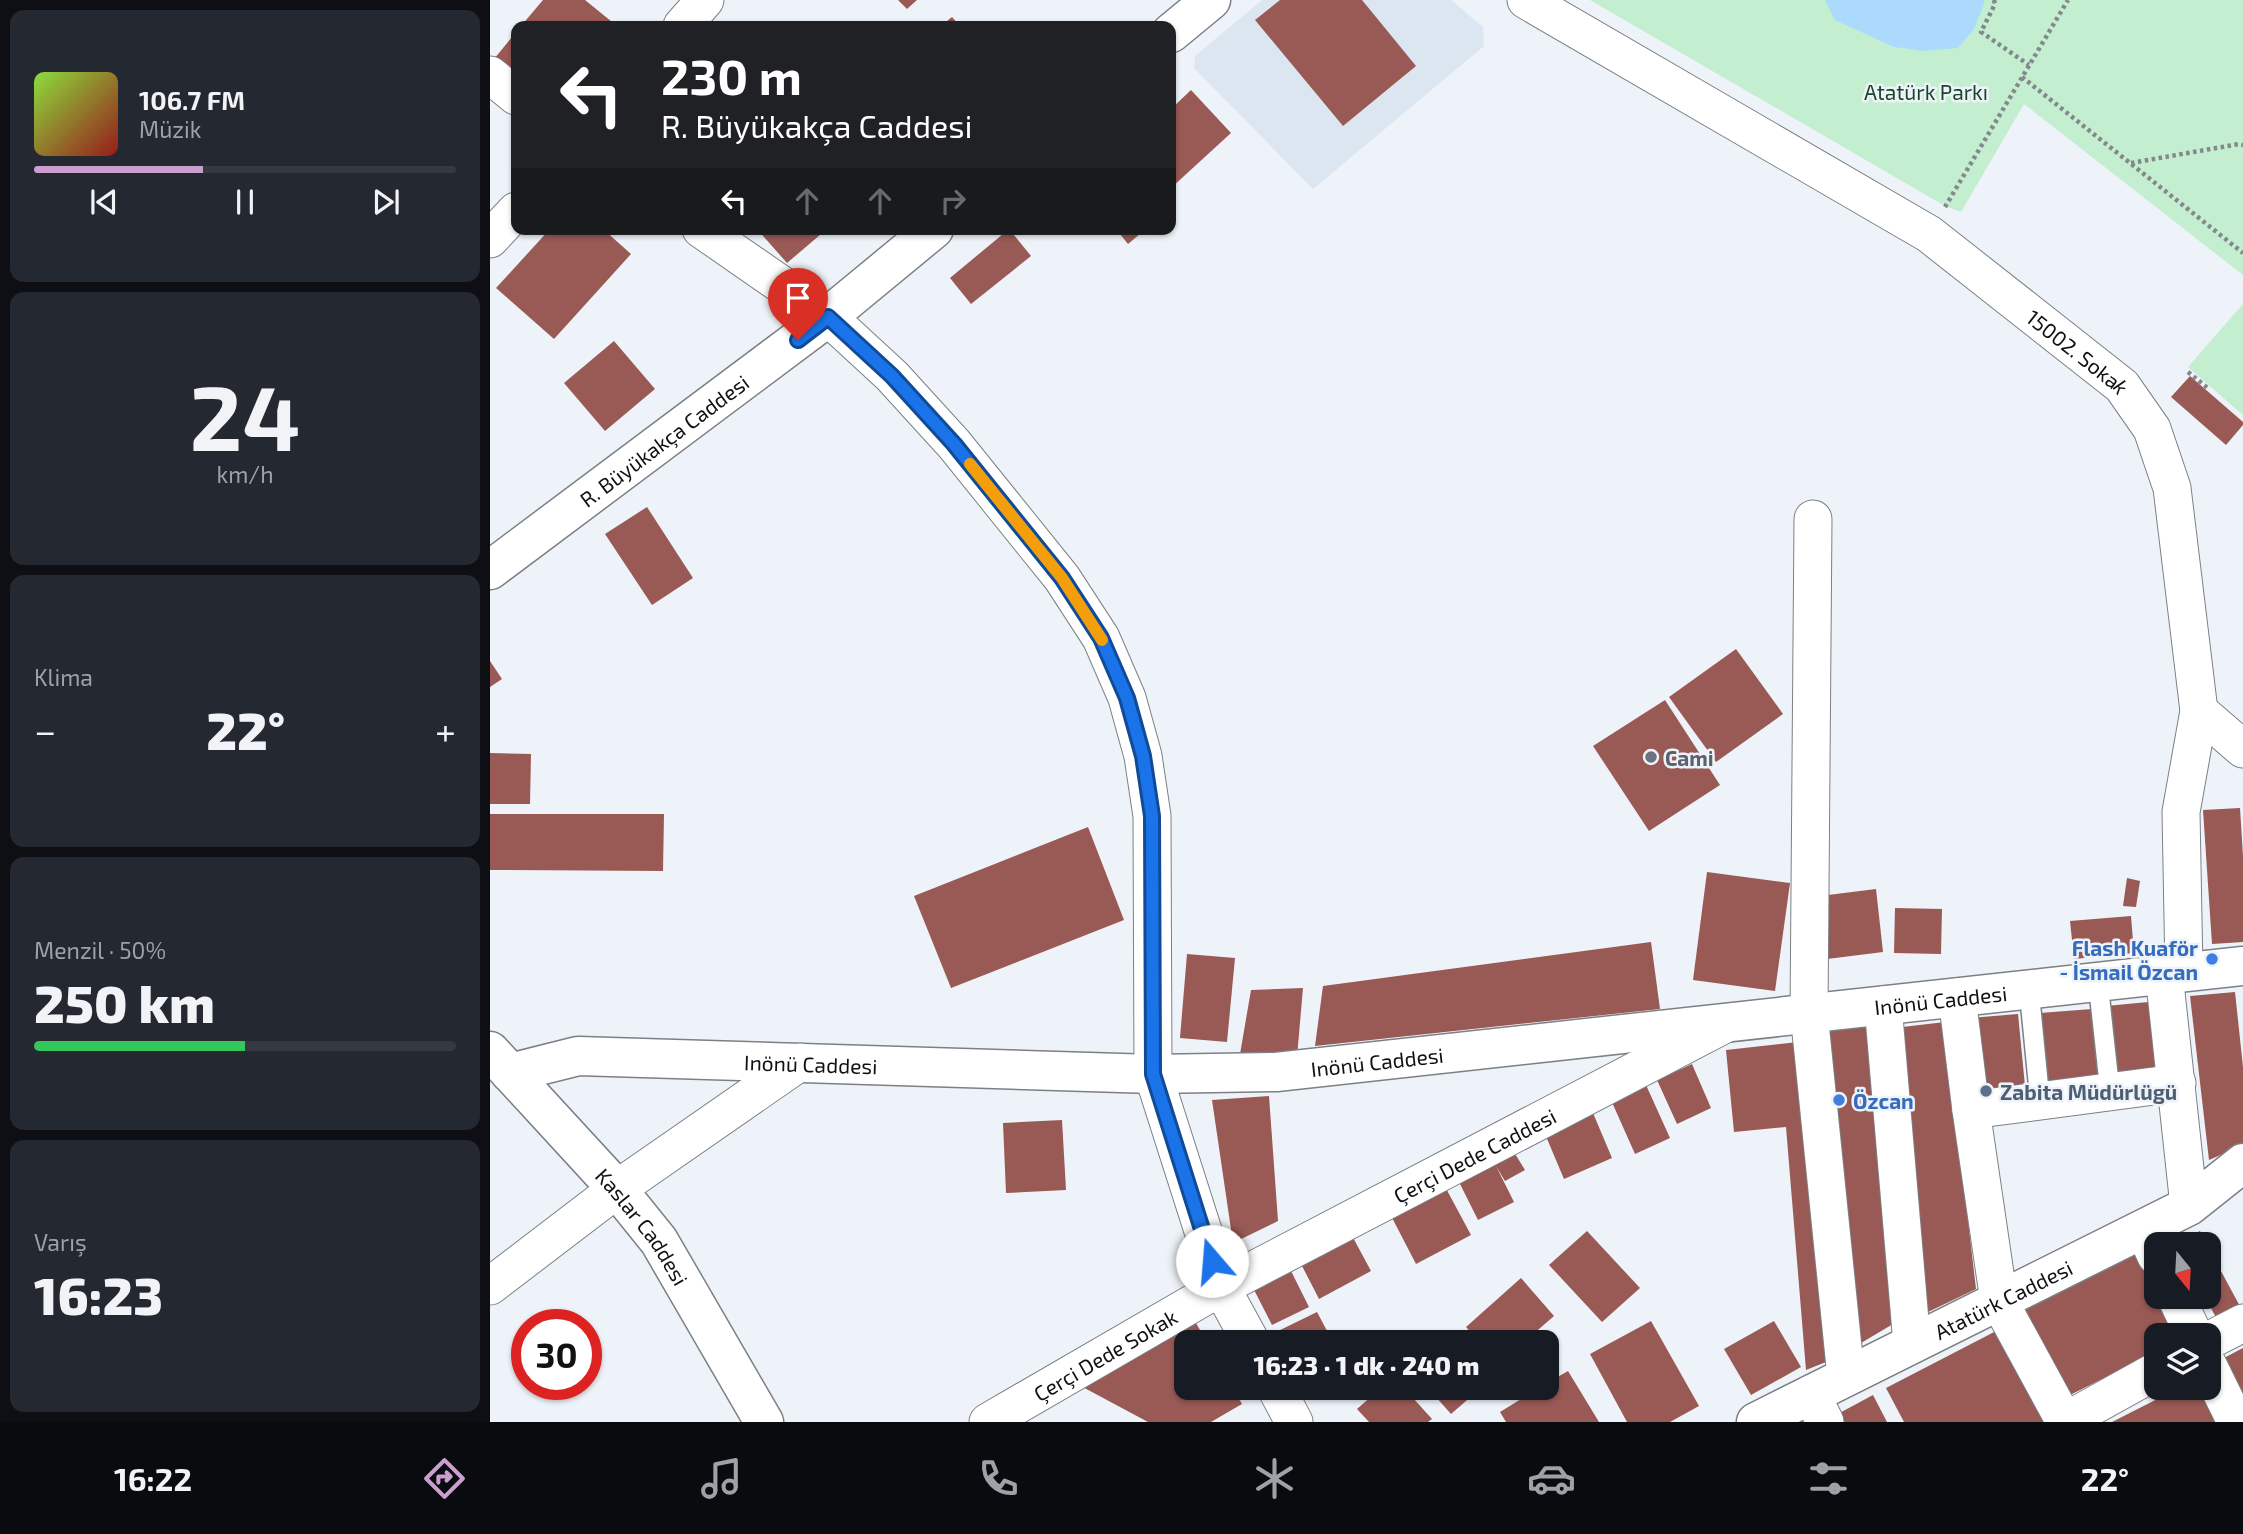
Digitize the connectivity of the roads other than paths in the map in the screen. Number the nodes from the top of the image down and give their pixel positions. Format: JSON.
{"nodes":[{"id":1,"x":705,"y":0,"type":"edge"},
{"id":2,"x":1211,"y":0,"type":"edge"},
{"id":3,"x":1526,"y":0,"type":"edge"},
{"id":4,"x":686,"y":21,"type":"edge"},
{"id":5,"x":1176,"y":29,"type":"edge"},
{"id":6,"x":490,"y":75,"type":"edge"},
{"id":7,"x":511,"y":92,"type":"edge"},
{"id":8,"x":511,"y":216,"type":"edge"},
{"id":9,"x":710,"y":235,"type":"edge"},
{"id":10,"x":927,"y":235,"type":"edge"},
{"id":11,"x":490,"y":239,"type":"edge"},
{"id":12,"x":828,"y":317,"type":"junction"},
{"id":13,"x":1812,"y":519,"type":"dead end"},
{"id":14,"x":490,"y":570,"type":"edge"},
{"id":15,"x":2199,"y":711,"type":"junction"},
{"id":16,"x":2243,"y":750,"type":"edge"},
{"id":17,"x":2243,"y":966,"type":"edge"},
{"id":18,"x":2174,"y":973,"type":"junction"},
{"id":19,"x":2098,"y":982,"type":"junction"},
{"id":20,"x":2029,"y":989,"type":"junction"},
{"id":21,"x":1957,"y":997,"type":"junction"},
{"id":22,"x":1883,"y":1005,"type":"junction"},
{"id":23,"x":1809,"y":1013,"type":"junction"},
{"id":24,"x":1729,"y":1022,"type":"junction"},
{"id":25,"x":500,"y":1062,"type":"edge"},
{"id":26,"x":800,"y":1062,"type":"junction"},
{"id":27,"x":1153,"y":1074,"type":"junction"},
{"id":28,"x":2177,"y":1083,"type":"junction"},
{"id":29,"x":2110,"y":1092,"type":"junction"},
{"id":30,"x":2040,"y":1101,"type":"junction"},
{"id":31,"x":1971,"y":1110,"type":"junction"},
{"id":32,"x":2243,"y":1163,"type":"edge"},
{"id":33,"x":617,"y":1189,"type":"junction"},
{"id":34,"x":2189,"y":1206,"type":"junction"},
{"id":35,"x":2162,"y":1232,"type":"edge"},
{"id":36,"x":2144,"y":1245,"type":"edge"},
{"id":37,"x":490,"y":1286,"type":"edge"},
{"id":38,"x":1221,"y":1287,"type":"junction"},
{"id":39,"x":1999,"y":1301,"type":"junction"},
{"id":40,"x":2243,"y":1324,"type":"edge"},
{"id":41,"x":1244,"y":1330,"type":"edge"},
{"id":42,"x":2221,"y":1335,"type":"edge"},
{"id":43,"x":1912,"y":1344,"type":"junction"},
{"id":44,"x":1846,"y":1377,"type":"junction"},
{"id":45,"x":2144,"y":1378,"type":"edge"},
{"id":46,"x":2221,"y":1391,"type":"edge"},
{"id":47,"x":1282,"y":1400,"type":"edge"},
{"id":48,"x":1818,"y":1408,"type":"edge"},
{"id":49,"x":764,"y":1422,"type":"edge"},
{"id":50,"x":988,"y":1422,"type":"edge"},
{"id":51,"x":1294,"y":1422,"type":"edge"},
{"id":52,"x":1756,"y":1422,"type":"edge"},
{"id":53,"x":2064,"y":1422,"type":"edge"},
{"id":54,"x":2236,"y":1422,"type":"edge"}],
"edges":[{"from":1,"to":4,"type":"street"},
{"from":2,"to":5,"type":"street"},
{"from":3,"to":15,"type":"street","name":"15002. Sokak"},
{"from":6,"to":7,"type":"street"},
{"from":8,"to":11,"type":"street"},
{"from":9,"to":12,"type":"street"},
{"from":10,"to":12,"type":"street","name":"R. Büyükakça Caddesi"},
{"from":12,"to":14,"type":"street","name":"R. Büyükakça Caddesi"},
{"from":12,"to":27,"type":"street"},
{"from":13,"to":23,"type":"street"},
{"from":15,"to":16,"type":"street"},
{"from":15,"to":18,"type":"street","name":"15002. Sokak"},
{"from":17,"to":18,"type":"street","name":"Inönü Caddesi"},
{"from":18,"to":19,"type":"street","name":"Inönü Caddesi"},
{"from":18,"to":28,"type":"street","name":"15002. Sokak"},
{"from":19,"to":20,"type":"street","name":"Inönü Caddesi"},
{"from":19,"to":29,"type":"lane"},
{"from":20,"to":21,"type":"street","name":"Inönü Caddesi"},
{"from":20,"to":30,"type":"lane"},
{"from":21,"to":22,"type":"street","name":"Inönü Caddesi"},
{"from":21,"to":31,"type":"street"},
{"from":22,"to":23,"type":"street","name":"Inönü Caddesi"},
{"from":22,"to":43,"type":"street"},
{"from":23,"to":24,"type":"street","name":"Inönü Caddesi"},
{"from":23,"to":44,"type":"street"},
{"from":24,"to":27,"type":"street","name":"Inönü Caddesi"},
{"from":24,"to":38,"type":"street","name":"Çerçi Dede Caddesi"},
{"from":25,"to":26,"type":"street","name":"Inönü Caddesi"},
{"from":25,"to":33,"type":"street","name":"Kaslar Caddesi"},
{"from":26,"to":27,"type":"street","name":"Inönü Caddesi"},
{"from":26,"to":33,"type":"street"},
{"from":27,"to":38,"type":"street"},
{"from":28,"to":29,"type":"street"},
{"from":28,"to":34,"type":"street","name":"15002. Sokak"},
{"from":29,"to":30,"type":"street"},
{"from":30,"to":31,"type":"street"},
{"from":31,"to":39,"type":"street"},
{"from":32,"to":34,"type":"street","name":"Atatürk Caddesi"},
{"from":33,"to":37,"type":"street"},
{"from":33,"to":49,"type":"street","name":"Kaslar Caddesi"},
{"from":34,"to":35,"type":"street","name":"Atatürk Caddesi"},
{"from":36,"to":39,"type":"street","name":"Atatürk Caddesi"},
{"from":38,"to":41,"type":"street"},
{"from":38,"to":50,"type":"street","name":"Çerçi Dede Sokak"},
{"from":39,"to":43,"type":"street","name":"Atatürk Caddesi"},
{"from":39,"to":53,"type":"street"},
{"from":40,"to":42,"type":"street"},
{"from":43,"to":44,"type":"street","name":"Atatürk Caddesi"},
{"from":44,"to":48,"type":"street","name":"Atatürk Caddesi"},
{"from":45,"to":53,"type":"street"},
{"from":46,"to":54,"type":"street"},
{"from":47,"to":51,"type":"street"},
{"from":48,"to":52,"type":"street","name":"Atatürk Caddesi"}]}
